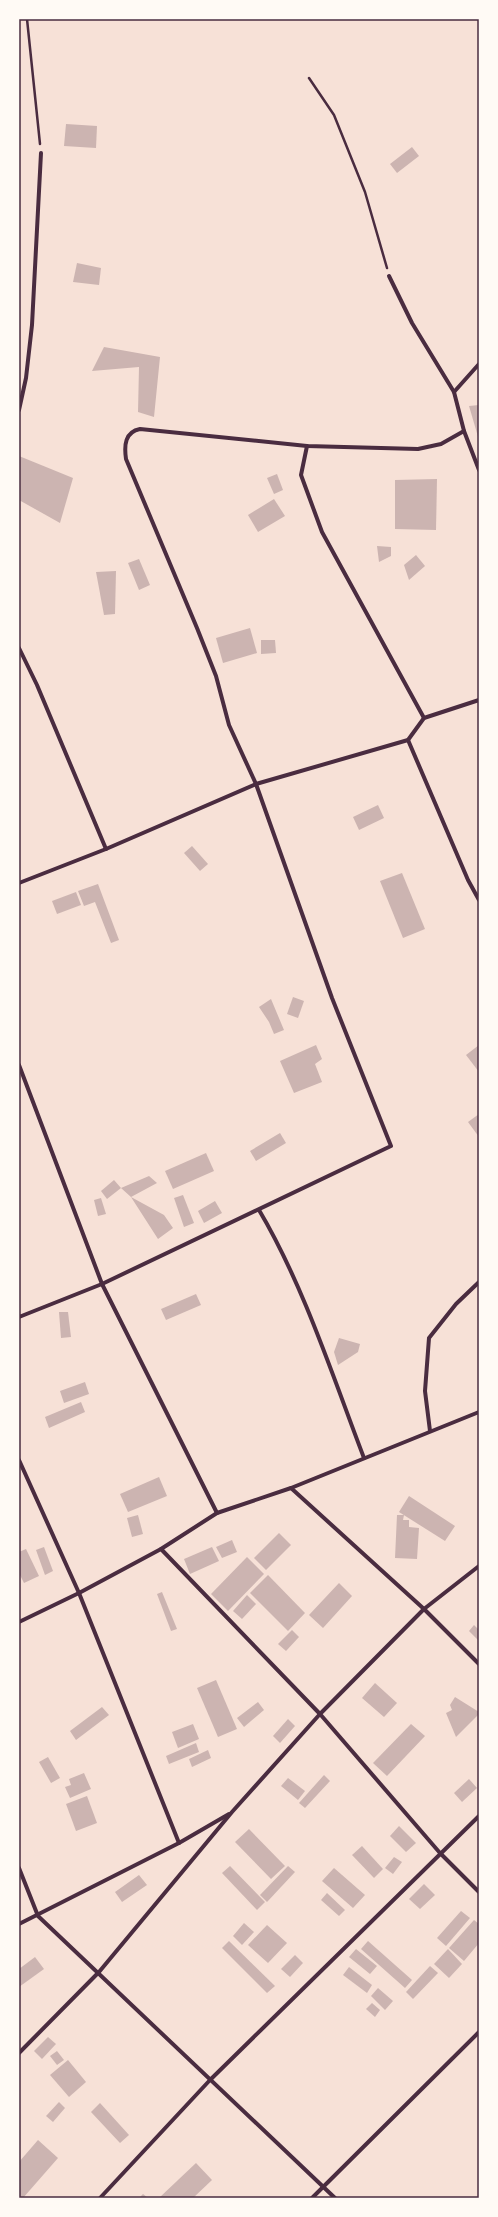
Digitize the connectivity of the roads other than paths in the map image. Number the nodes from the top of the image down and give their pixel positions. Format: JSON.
{"nodes":[{"id":1,"x":41,"y":153,"type":"road end"},
{"id":2,"x":389,"y":276,"type":"road end"},
{"id":3,"x":479,"y":364,"type":"edge"},
{"id":4,"x":454,"y":392,"type":"junction"},
{"id":5,"x":19,"y":410,"type":"edge"},
{"id":6,"x":464,"y":431,"type":"junction"},
{"id":7,"x":307,"y":446,"type":"junction"},
{"id":8,"x":479,"y":470,"type":"edge"},
{"id":9,"x":19,"y":648,"type":"edge"},
{"id":10,"x":479,"y":700,"type":"edge"},
{"id":11,"x":424,"y":718,"type":"junction"},
{"id":12,"x":408,"y":740,"type":"junction"},
{"id":13,"x":256,"y":784,"type":"junction"},
{"id":14,"x":106,"y":849,"type":"junction"},
{"id":15,"x":19,"y":883,"type":"edge"},
{"id":16,"x":479,"y":900,"type":"edge"},
{"id":17,"x":19,"y":1065,"type":"edge"},
{"id":18,"x":259,"y":1210,"type":"junction"},
{"id":19,"x":479,"y":1282,"type":"edge"},
{"id":20,"x":102,"y":1284,"type":"junction"},
{"id":21,"x":19,"y":1317,"type":"edge"},
{"id":22,"x":479,"y":1412,"type":"edge"},
{"id":23,"x":430,"y":1432,"type":"junction"},
{"id":24,"x":364,"y":1458,"type":"junction"},
{"id":25,"x":19,"y":1460,"type":"edge"},
{"id":26,"x":291,"y":1488,"type":"junction"},
{"id":27,"x":217,"y":1513,"type":"junction"},
{"id":28,"x":161,"y":1549,"type":"junction"},
{"id":29,"x":479,"y":1566,"type":"edge"},
{"id":30,"x":79,"y":1593,"type":"junction"},
{"id":31,"x":424,"y":1609,"type":"junction"},
{"id":32,"x":19,"y":1622,"type":"edge"},
{"id":33,"x":479,"y":1664,"type":"edge"},
{"id":34,"x":320,"y":1714,"type":"junction"},
{"id":35,"x":232,"y":1812,"type":"junction"},
{"id":36,"x":479,"y":1816,"type":"edge"},
{"id":37,"x":179,"y":1842,"type":"junction"},
{"id":38,"x":440,"y":1854,"type":"junction"},
{"id":39,"x":19,"y":1868,"type":"edge"},
{"id":40,"x":479,"y":1892,"type":"edge"},
{"id":41,"x":38,"y":1916,"type":"junction"},
{"id":42,"x":19,"y":1924,"type":"edge"},
{"id":43,"x":99,"y":1972,"type":"junction"},
{"id":44,"x":479,"y":2032,"type":"edge"},
{"id":45,"x":19,"y":2053,"type":"edge"},
{"id":46,"x":210,"y":2080,"type":"junction"},
{"id":47,"x":324,"y":2186,"type":"junction"},
{"id":48,"x":100,"y":2198,"type":"edge"},
{"id":49,"x":312,"y":2198,"type":"edge"},
{"id":50,"x":335,"y":2198,"type":"edge"}],
"edges":[{"from":1,"to":5,"type":"street"},
{"from":2,"to":4,"type":"street"},
{"from":3,"to":4,"type":"street"},
{"from":4,"to":6,"type":"street"},
{"from":6,"to":7,"type":"street"},
{"from":6,"to":8,"type":"street"},
{"from":7,"to":11,"type":"street"},
{"from":7,"to":13,"type":"street"},
{"from":9,"to":14,"type":"street"},
{"from":10,"to":11,"type":"street"},
{"from":11,"to":12,"type":"street"},
{"from":12,"to":13,"type":"street"},
{"from":12,"to":16,"type":"street"},
{"from":13,"to":14,"type":"street"},
{"from":13,"to":18,"type":"street"},
{"from":14,"to":15,"type":"street"},
{"from":17,"to":20,"type":"street"},
{"from":18,"to":20,"type":"street"},
{"from":18,"to":24,"type":"street"},
{"from":19,"to":23,"type":"street"},
{"from":20,"to":21,"type":"street"},
{"from":20,"to":27,"type":"street"},
{"from":22,"to":23,"type":"street"},
{"from":23,"to":24,"type":"street"},
{"from":24,"to":26,"type":"street"},
{"from":25,"to":30,"type":"street"},
{"from":26,"to":27,"type":"street"},
{"from":26,"to":31,"type":"street"},
{"from":27,"to":28,"type":"street"},
{"from":28,"to":30,"type":"street"},
{"from":28,"to":34,"type":"street"},
{"from":29,"to":31,"type":"street"},
{"from":30,"to":32,"type":"street"},
{"from":30,"to":37,"type":"street"},
{"from":31,"to":33,"type":"street"},
{"from":31,"to":34,"type":"street"},
{"from":34,"to":35,"type":"street"},
{"from":34,"to":38,"type":"street"},
{"from":35,"to":37,"type":"street"},
{"from":35,"to":43,"type":"street"},
{"from":36,"to":38,"type":"street"},
{"from":37,"to":41,"type":"street"},
{"from":38,"to":40,"type":"street"},
{"from":38,"to":46,"type":"street"},
{"from":39,"to":41,"type":"street"},
{"from":41,"to":42,"type":"street"},
{"from":41,"to":43,"type":"street"},
{"from":43,"to":45,"type":"street"},
{"from":43,"to":46,"type":"street"},
{"from":44,"to":47,"type":"street"},
{"from":46,"to":47,"type":"street"},
{"from":46,"to":48,"type":"street"},
{"from":47,"to":49,"type":"street"},
{"from":47,"to":50,"type":"street"}]}
